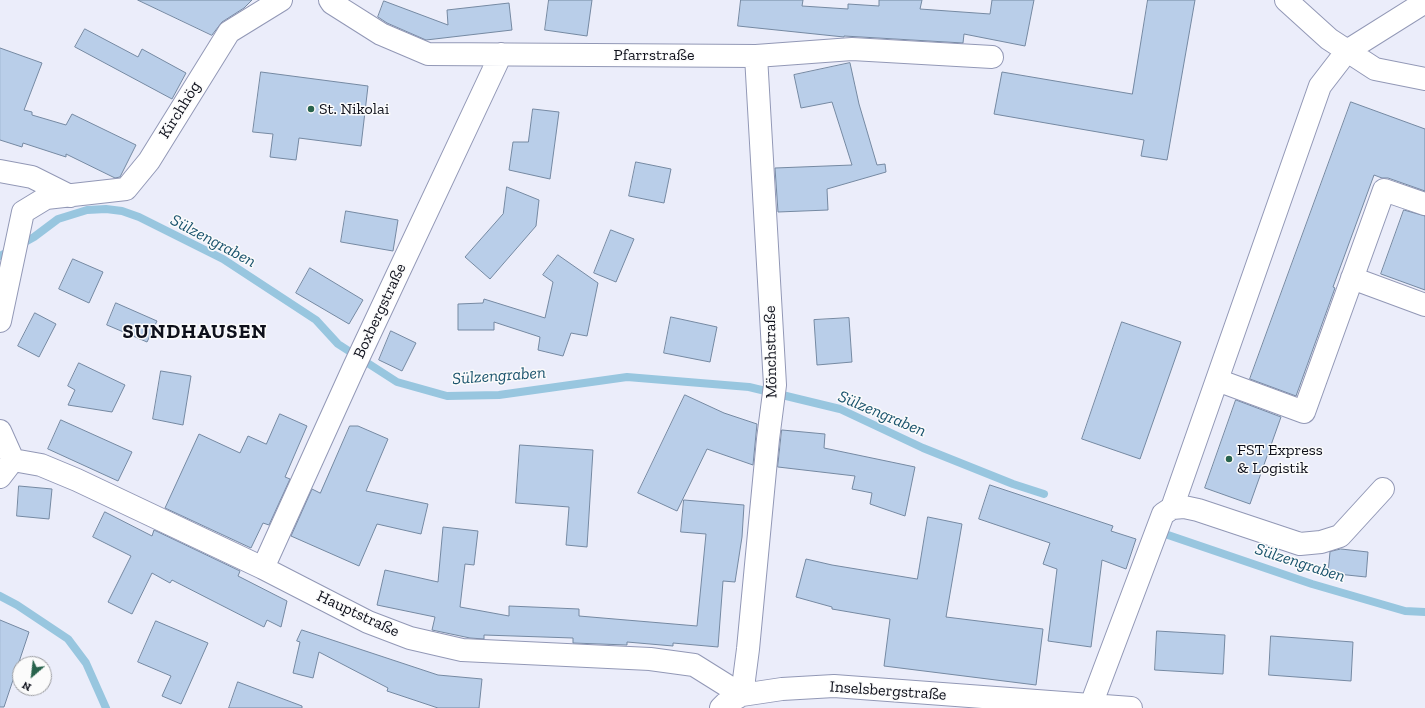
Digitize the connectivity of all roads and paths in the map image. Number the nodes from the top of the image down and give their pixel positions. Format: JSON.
{"nodes":[{"id":1,"x":281,"y":0,"type":"edge"},
{"id":2,"x":330,"y":0,"type":"edge"},
{"id":3,"x":1286,"y":0,"type":"edge"},
{"id":4,"x":1425,"y":2,"type":"edge"},
{"id":5,"x":1347,"y":50,"type":"junction"},
{"id":6,"x":501,"y":54,"type":"junction"},
{"id":7,"x":756,"y":56,"type":"junction"},
{"id":8,"x":992,"y":57,"type":"dead end"},
{"id":9,"x":1425,"y":79,"type":"edge"},
{"id":10,"x":0,"y":171,"type":"edge"},
{"id":11,"x":70,"y":196,"type":"junction"},
{"id":12,"x":1425,"y":204,"type":"edge"},
{"id":13,"x":1352,"y":278,"type":"junction"},
{"id":14,"x":1425,"y":305,"type":"edge"},
{"id":15,"x":0,"y":322,"type":"edge"},
{"id":16,"x":1217,"y":380,"type":"junction"},
{"id":17,"x":0,"y":431,"type":"edge"},
{"id":18,"x":7,"y":468,"type":"edge"},
{"id":19,"x":1383,"y":489,"type":"dead end"},
{"id":20,"x":1172,"y":508,"type":"junction"},
{"id":21,"x":263,"y":568,"type":"junction"},
{"id":22,"x":742,"y":695,"type":"junction"},
{"id":23,"x":1091,"y":705,"type":"junction"},
{"id":24,"x":721,"y":708,"type":"edge"},
{"id":25,"x":1131,"y":708,"type":"edge"}],
"edges":[{"from":1,"to":11,"type":"street","name":"Kirchhög"},
{"from":2,"to":6,"type":"street","name":"Pfarrstraße"},
{"from":3,"to":5,"type":"street"},
{"from":4,"to":5,"type":"street"},
{"from":5,"to":9,"type":"street"},
{"from":5,"to":16,"type":"street"},
{"from":6,"to":7,"type":"street","name":"Pfarrstraße"},
{"from":6,"to":21,"type":"street","name":"Boxbergstraße"},
{"from":7,"to":8,"type":"street","name":"Pfarrstraße"},
{"from":7,"to":22,"type":"street","name":"Mönchstraße"},
{"from":10,"to":11,"type":"street"},
{"from":11,"to":15,"type":"street","name":"Kirchhög"},
{"from":12,"to":13,"type":"street"},
{"from":13,"to":14,"type":"street"},
{"from":13,"to":16,"type":"street"},
{"from":16,"to":20,"type":"street"},
{"from":17,"to":18,"type":"street"},
{"from":18,"to":21,"type":"street","name":"Hauptstraße"},
{"from":19,"to":20,"type":"street"},
{"from":20,"to":23,"type":"street"},
{"from":21,"to":22,"type":"street","name":"Hauptstraße"},
{"from":22,"to":23,"type":"street","name":"Inselsbergstraße"},
{"from":22,"to":24,"type":"street","name":"Inselsbergstraße"},
{"from":23,"to":25,"type":"street","name":"Inselsbergstraße"}]}
